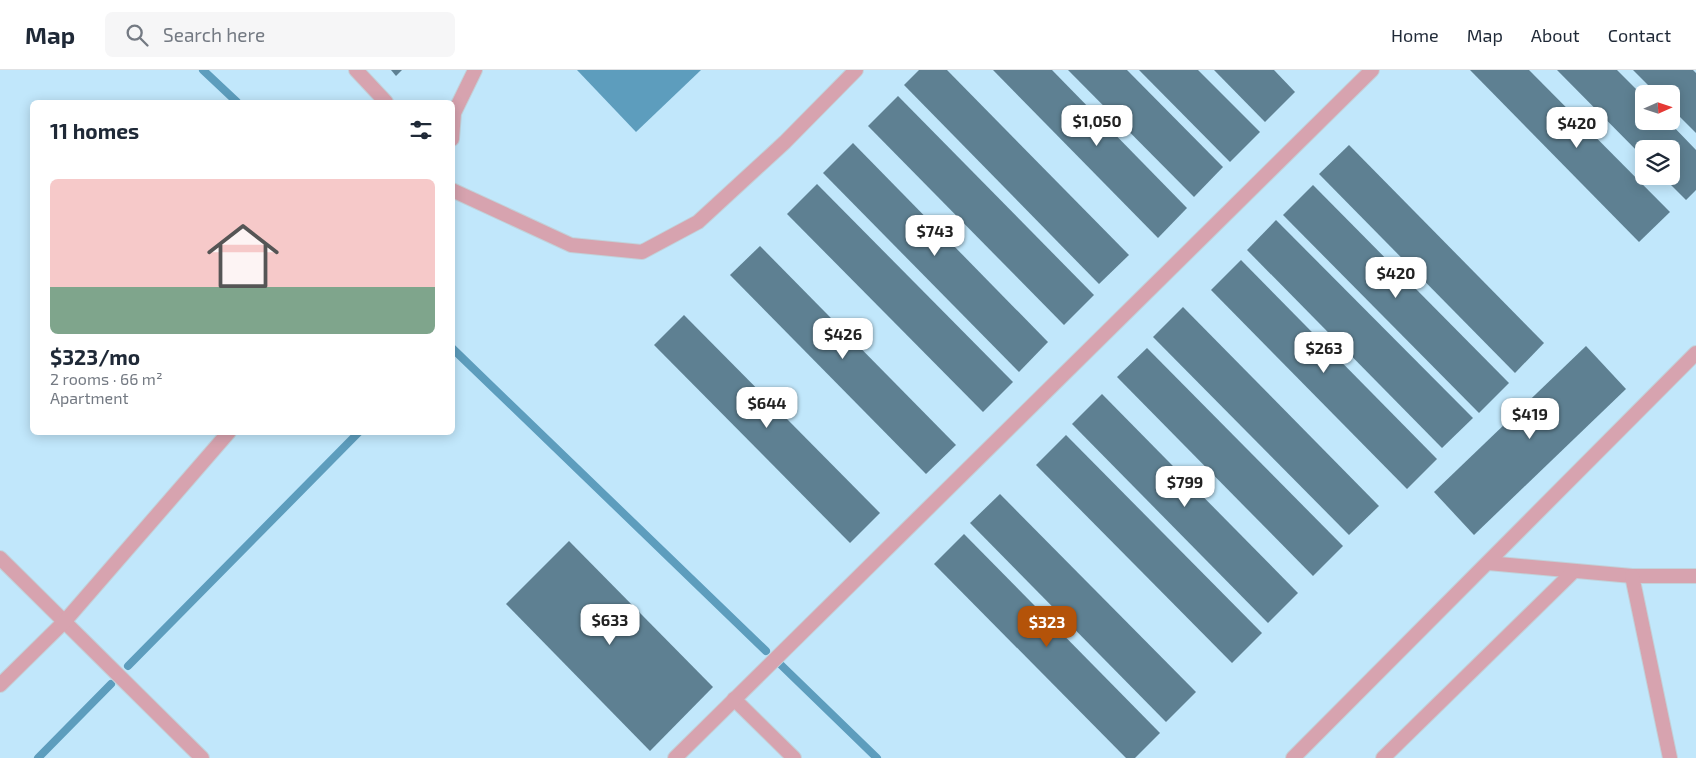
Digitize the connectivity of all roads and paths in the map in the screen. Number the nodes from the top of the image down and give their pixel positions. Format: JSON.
{"nodes":[{"id":1,"x":356,"y":70,"type":"edge"},
{"id":2,"x":476,"y":70,"type":"edge"},
{"id":3,"x":856,"y":70,"type":"edge"},
{"id":4,"x":1372,"y":70,"type":"edge"},
{"id":5,"x":384,"y":100,"type":"edge"},
{"id":6,"x":455,"y":111,"type":"edge"},
{"id":7,"x":455,"y":191,"type":"edge"},
{"id":8,"x":1696,"y":353,"type":"edge"},
{"id":9,"x":226,"y":435,"type":"edge"},
{"id":10,"x":0,"y":558,"type":"edge"},
{"id":11,"x":1488,"y":563,"type":"junction"},
{"id":12,"x":1574,"y":571,"type":"junction"},
{"id":13,"x":1632,"y":576,"type":"junction"},
{"id":14,"x":1696,"y":576,"type":"edge"},
{"id":15,"x":65,"y":621,"type":"junction"},
{"id":16,"x":0,"y":686,"type":"edge"},
{"id":17,"x":734,"y":699,"type":"junction"},
{"id":18,"x":202,"y":758,"type":"edge"},
{"id":19,"x":674,"y":758,"type":"edge"},
{"id":20,"x":794,"y":758,"type":"edge"},
{"id":21,"x":1293,"y":758,"type":"edge"},
{"id":22,"x":1383,"y":758,"type":"edge"},
{"id":23,"x":1670,"y":758,"type":"edge"}],
"edges":[{"from":1,"to":5,"type":"lane"},
{"from":2,"to":6,"type":"lane"},
{"from":3,"to":7,"type":"lane"},
{"from":4,"to":17,"type":"lane"},
{"from":8,"to":11,"type":"lane"},
{"from":9,"to":15,"type":"lane"},
{"from":10,"to":15,"type":"lane"},
{"from":11,"to":12,"type":"lane"},
{"from":11,"to":21,"type":"lane"},
{"from":12,"to":13,"type":"lane"},
{"from":12,"to":22,"type":"lane"},
{"from":13,"to":14,"type":"lane"},
{"from":13,"to":23,"type":"lane"},
{"from":15,"to":16,"type":"lane"},
{"from":15,"to":18,"type":"lane"},
{"from":17,"to":19,"type":"lane"},
{"from":17,"to":20,"type":"lane"}]}
